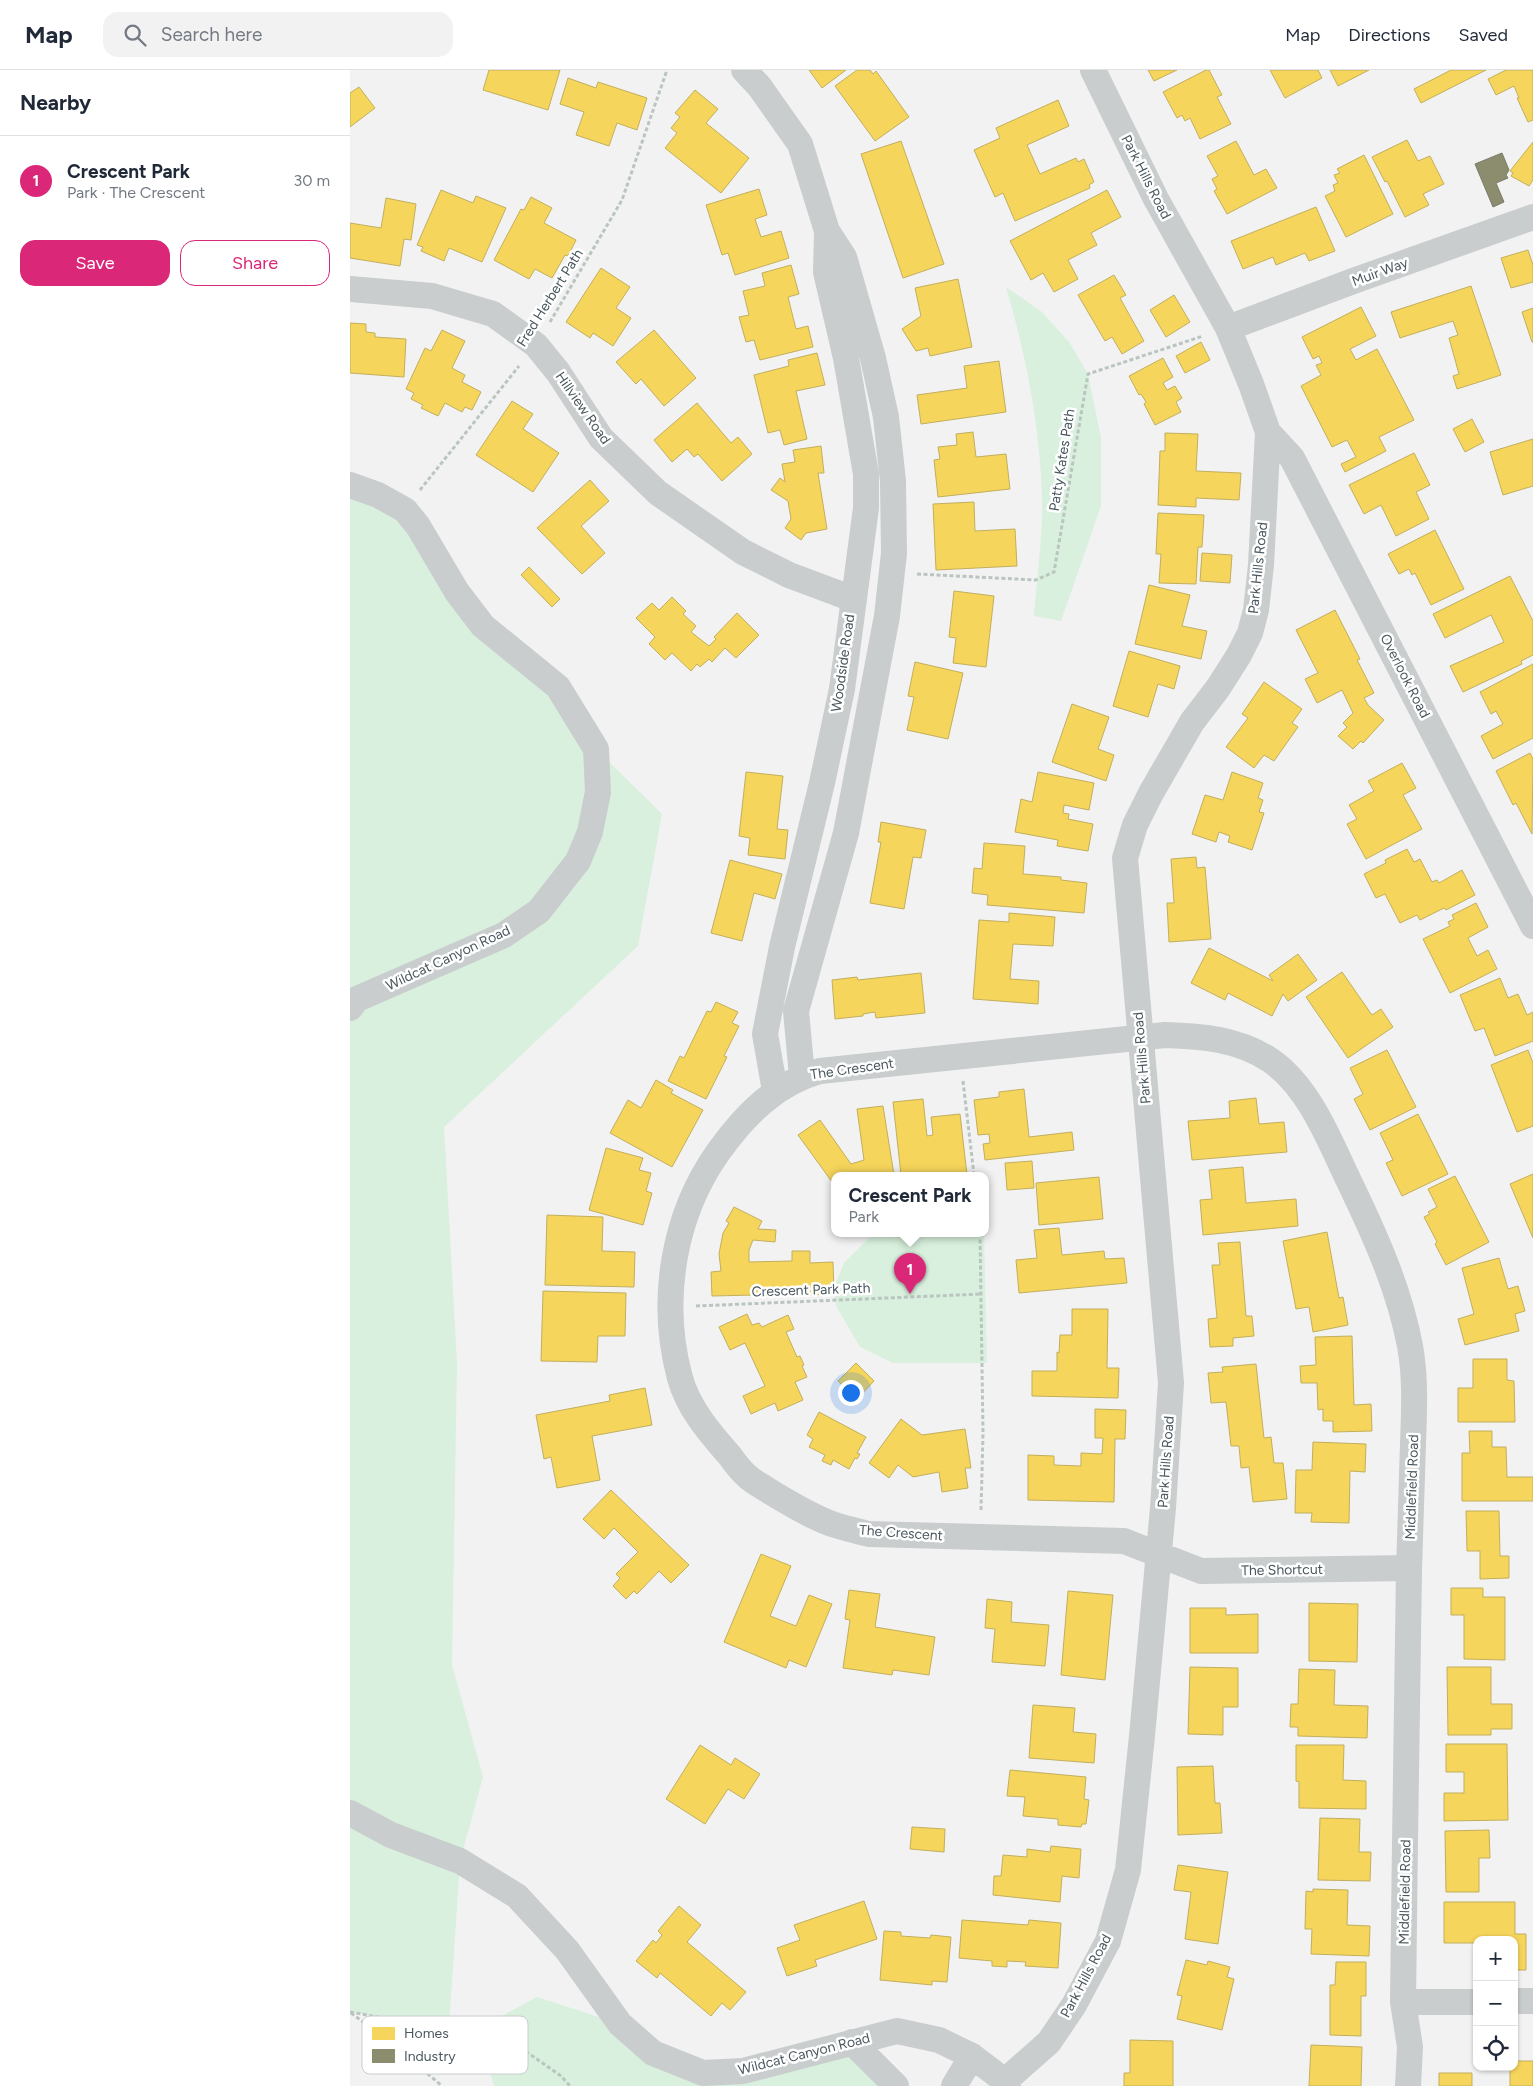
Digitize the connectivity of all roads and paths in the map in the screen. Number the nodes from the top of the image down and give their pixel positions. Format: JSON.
{"nodes":[{"id":1,"x":667,"y":70,"type":"edge"},
{"id":2,"x":744,"y":70,"type":"edge"},
{"id":3,"x":1093,"y":70,"type":"edge"},
{"id":4,"x":1533,"y":218,"type":"edge"},
{"id":5,"x":827,"y":231,"type":"junction"},
{"id":6,"x":350,"y":289,"type":"edge"},
{"id":7,"x":1228,"y":328,"type":"junction"},
{"id":8,"x":536,"y":345,"type":"junction"},
{"id":9,"x":1268,"y":432,"type":"junction"},
{"id":10,"x":350,"y":485,"type":"edge"},
{"id":11,"x":404,"y":510,"type":"junction"},
{"id":12,"x":931,"y":576,"type":"dead end"},
{"id":13,"x":853,"y":599,"type":"junction"},
{"id":14,"x":1533,"y":926,"type":"edge"},
{"id":15,"x":350,"y":1008,"type":"edge"},
{"id":16,"x":1140,"y":1038,"type":"junction"},
{"id":17,"x":960,"y":1056,"type":"junction"},
{"id":18,"x":802,"y":1076,"type":"junction"},
{"id":19,"x":775,"y":1091,"type":"junction"},
{"id":20,"x":974,"y":1172,"type":"edge"},
{"id":21,"x":980,"y":1237,"type":"edge"},
{"id":22,"x":982,"y":1294,"type":"junction"},
{"id":23,"x":671,"y":1307,"type":"junction"},
{"id":24,"x":980,"y":1538,"type":"junction"},
{"id":25,"x":1158,"y":1554,"type":"junction"},
{"id":26,"x":1409,"y":1568,"type":"junction"},
{"id":27,"x":350,"y":1813,"type":"edge"},
{"id":28,"x":1518,"y":2001,"type":"edge"},
{"id":29,"x":1533,"y":2001,"type":"edge"},
{"id":30,"x":1403,"y":2002,"type":"junction"},
{"id":31,"x":1473,"y":2002,"type":"edge"},
{"id":32,"x":350,"y":2012,"type":"edge"},
{"id":33,"x":373,"y":2016,"type":"edge"},
{"id":34,"x":362,"y":2021,"type":"edge"},
{"id":35,"x":852,"y":2042,"type":"junction"},
{"id":36,"x":528,"y":2053,"type":"edge"},
{"id":37,"x":972,"y":2056,"type":"junction"},
{"id":38,"x":428,"y":2074,"type":"edge"},
{"id":39,"x":1006,"y":2083,"type":"edge"},
{"id":40,"x":442,"y":2086,"type":"edge"},
{"id":41,"x":570,"y":2086,"type":"edge"},
{"id":42,"x":896,"y":2086,"type":"edge"},
{"id":43,"x":954,"y":2086,"type":"edge"},
{"id":44,"x":1408,"y":2086,"type":"edge"}],
"edges":[{"from":1,"to":8,"type":"path","name":"Fred Herbert Path"},
{"from":2,"to":5,"type":"street","name":"Woodside Road"},
{"from":3,"to":7,"type":"street","name":"Park Hills Road"},
{"from":4,"to":7,"type":"street","name":"Muir Way"},
{"from":5,"to":13,"type":"street","name":"Woodside Road"},
{"from":5,"to":18,"type":"street","name":"Woodside Road"},
{"from":6,"to":8,"type":"street","name":"Hillview Road"},
{"from":7,"to":9,"type":"street","name":"Park Hills Road"},
{"from":7,"to":12,"type":"path","name":"Patty Kates Path"},
{"from":8,"to":11,"type":"path","name":"Fred Herbert Path"},
{"from":8,"to":13,"type":"street","name":"Hillview Road"},
{"from":9,"to":14,"type":"street","name":"Overlook Road"},
{"from":9,"to":16,"type":"street","name":"Park Hills Road"},
{"from":10,"to":11,"type":"street","name":"Wildcat Canyon Road"},
{"from":11,"to":15,"type":"street","name":"Wildcat Canyon Road"},
{"from":13,"to":19,"type":"street","name":"Woodside Road"},
{"from":16,"to":17,"type":"street","name":"The Crescent"},
{"from":16,"to":25,"type":"street","name":"Park Hills Road"},
{"from":16,"to":26,"type":"street","name":"Middlefield Road"},
{"from":17,"to":18,"type":"street","name":"The Crescent"},
{"from":17,"to":20,"type":"path"},
{"from":18,"to":19,"type":"street","name":"The Crescent"},
{"from":19,"to":23,"type":"street","name":"The Crescent"},
{"from":21,"to":22,"type":"path"},
{"from":22,"to":23,"type":"path","name":"Crescent Park Path"},
{"from":22,"to":24,"type":"path"},
{"from":23,"to":24,"type":"street","name":"The Crescent"},
{"from":24,"to":25,"type":"street","name":"The Crescent"},
{"from":25,"to":26,"type":"street","name":"The Shortcut"},
{"from":25,"to":39,"type":"street","name":"Park Hills Road"},
{"from":26,"to":30,"type":"street","name":"Middlefield Road"},
{"from":27,"to":35,"type":"street","name":"Wildcat Canyon Road"},
{"from":28,"to":29,"type":"street"},
{"from":30,"to":31,"type":"street"},
{"from":30,"to":44,"type":"street","name":"Middlefield Road"},
{"from":32,"to":33,"type":"path"},
{"from":32,"to":34,"type":"path"},
{"from":35,"to":37,"type":"street","name":"Wildcat Canyon Road"},
{"from":35,"to":42,"type":"street"},
{"from":36,"to":41,"type":"path"},
{"from":37,"to":39,"type":"street","name":"Wildcat Canyon Road"},
{"from":37,"to":43,"type":"street"},
{"from":38,"to":40,"type":"path"}]}
